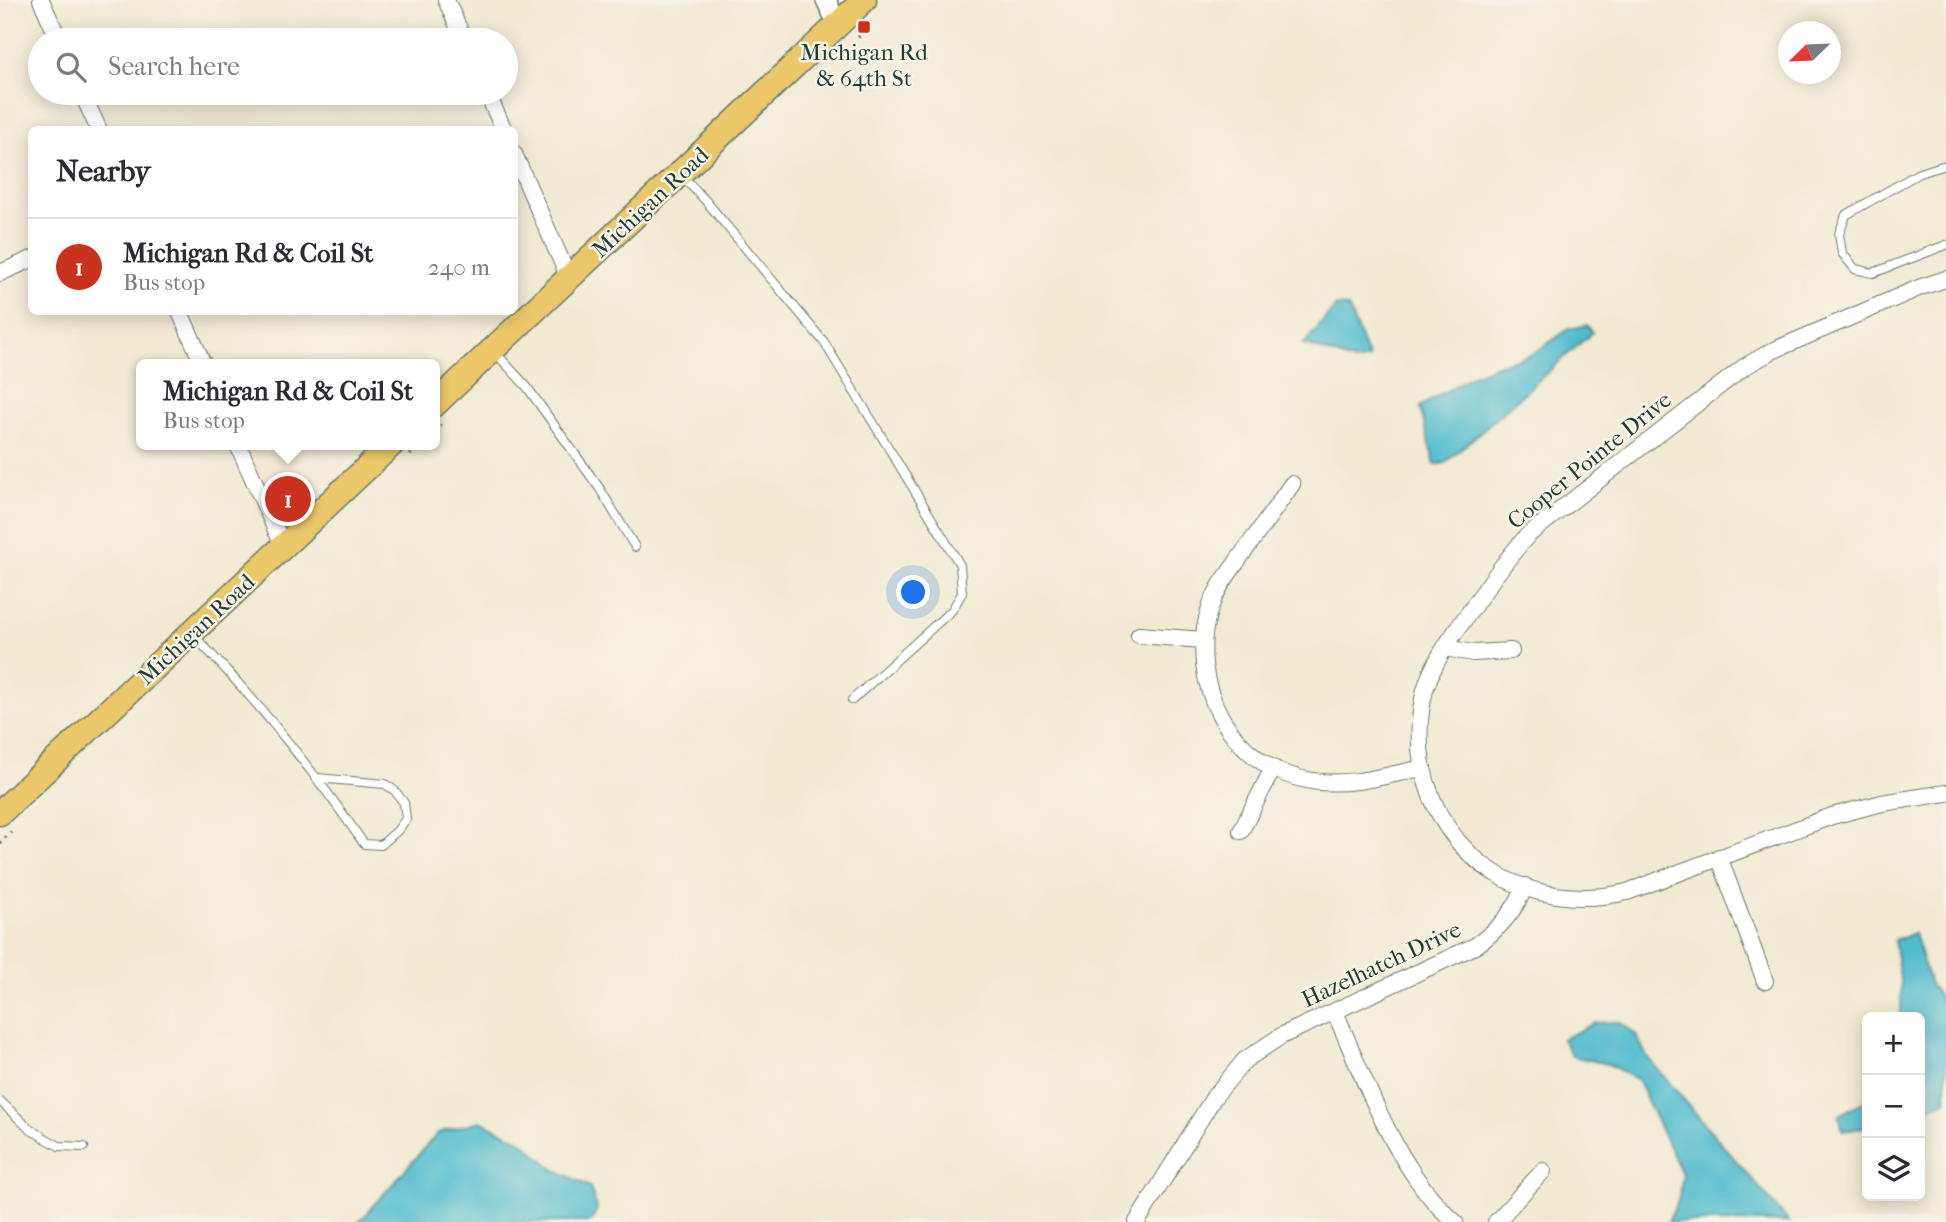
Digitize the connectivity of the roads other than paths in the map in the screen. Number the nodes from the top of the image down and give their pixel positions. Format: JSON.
{"nodes":[{"id":1,"x":41,"y":0,"type":"edge"},
{"id":2,"x":446,"y":0,"type":"edge"},
{"id":3,"x":826,"y":0,"type":"edge"},
{"id":4,"x":864,"y":0,"type":"edge"},
{"id":5,"x":838,"y":25,"type":"junction"},
{"id":6,"x":54,"y":28,"type":"edge"},
{"id":7,"x":459,"y":28,"type":"edge"},
{"id":8,"x":88,"y":105,"type":"edge"},
{"id":9,"x":493,"y":105,"type":"edge"},
{"id":10,"x":97,"y":126,"type":"edge"},
{"id":11,"x":502,"y":126,"type":"edge"},
{"id":12,"x":518,"y":163,"type":"edge"},
{"id":13,"x":1946,"y":165,"type":"edge"},
{"id":14,"x":679,"y":174,"type":"junction"},
{"id":15,"x":1946,"y":245,"type":"edge"},
{"id":16,"x":28,"y":261,"type":"edge"},
{"id":17,"x":0,"y":273,"type":"edge"},
{"id":18,"x":569,"y":278,"type":"junction"},
{"id":19,"x":1946,"y":279,"type":"edge"},
{"id":20,"x":181,"y":315,"type":"edge"},
{"id":21,"x":493,"y":349,"type":"junction"},
{"id":22,"x":201,"y":359,"type":"edge"},
{"id":23,"x":440,"y":399,"type":"edge"},
{"id":24,"x":240,"y":450,"type":"edge"},
{"id":25,"x":386,"y":450,"type":"edge"},
{"id":26,"x":1292,"y":484,"type":"dead end"},
{"id":27,"x":283,"y":546,"type":"junction"},
{"id":28,"x":635,"y":547,"type":"dead end"},
{"id":29,"x":191,"y":633,"type":"junction"},
{"id":30,"x":1139,"y":635,"type":"dead end"},
{"id":31,"x":1203,"y":640,"type":"junction"},
{"id":32,"x":1445,"y":648,"type":"junction"},
{"id":33,"x":1511,"y":651,"type":"dead end"},
{"id":34,"x":852,"y":700,"type":"dead end"},
{"id":35,"x":1273,"y":768,"type":"junction"},
{"id":36,"x":1423,"y":768,"type":"junction"},
{"id":37,"x":317,"y":778,"type":"junction"},
{"id":38,"x":1946,"y":793,"type":"edge"},
{"id":39,"x":0,"y":813,"type":"edge"},
{"id":40,"x":1241,"y":831,"type":"dead end"},
{"id":41,"x":1719,"y":857,"type":"junction"},
{"id":42,"x":1525,"y":886,"type":"junction"},
{"id":43,"x":1765,"y":981,"type":"dead end"},
{"id":44,"x":1335,"y":1012,"type":"junction"},
{"id":45,"x":0,"y":1101,"type":"edge"},
{"id":46,"x":84,"y":1147,"type":"dead end"},
{"id":47,"x":1543,"y":1171,"type":"dead end"},
{"id":48,"x":1140,"y":1217,"type":"edge"},
{"id":49,"x":1157,"y":1222,"type":"edge"},
{"id":50,"x":1455,"y":1222,"type":"edge"},
{"id":51,"x":1496,"y":1222,"type":"edge"}],
"edges":[{"from":1,"to":6,"type":"street"},
{"from":2,"to":7,"type":"street"},
{"from":3,"to":5,"type":"street"},
{"from":4,"to":5,"type":"main road","name":"Michigan Road"},
{"from":5,"to":14,"type":"main road","name":"Michigan Road"},
{"from":8,"to":10,"type":"street"},
{"from":9,"to":11,"type":"street"},
{"from":12,"to":18,"type":"street"},
{"from":13,"to":15,"type":"lane"},
{"from":14,"to":18,"type":"main road","name":"Michigan Road"},
{"from":14,"to":34,"type":"lane"},
{"from":16,"to":17,"type":"street"},
{"from":18,"to":21,"type":"main road","name":"Michigan Road"},
{"from":19,"to":32,"type":"street","name":"Cooper Pointe Drive"},
{"from":20,"to":22,"type":"street"},
{"from":21,"to":23,"type":"main road","name":"Michigan Road"},
{"from":21,"to":28,"type":"lane"},
{"from":24,"to":27,"type":"street"},
{"from":25,"to":27,"type":"main road","name":"Michigan Road"},
{"from":26,"to":31,"type":"street"},
{"from":27,"to":29,"type":"main road","name":"Michigan Road"},
{"from":29,"to":37,"type":"lane"},
{"from":29,"to":39,"type":"main road","name":"Michigan Road"},
{"from":30,"to":31,"type":"street"},
{"from":31,"to":35,"type":"street"},
{"from":32,"to":33,"type":"street"},
{"from":32,"to":36,"type":"street","name":"Cooper Pointe Drive"},
{"from":35,"to":36,"type":"street"},
{"from":35,"to":40,"type":"street"},
{"from":36,"to":42,"type":"street","name":"Cooper Pointe Drive"},
{"from":37,"to":37,"type":"lane"},
{"from":38,"to":41,"type":"street"},
{"from":41,"to":42,"type":"street"},
{"from":41,"to":43,"type":"street"},
{"from":42,"to":44,"type":"street","name":"Hazelhatch Drive"},
{"from":44,"to":48,"type":"street","name":"Hazelhatch Drive"},
{"from":44,"to":50,"type":"street"},
{"from":45,"to":46,"type":"lane"},
{"from":47,"to":51,"type":"street"},
{"from":48,"to":49,"type":"street"}]}
